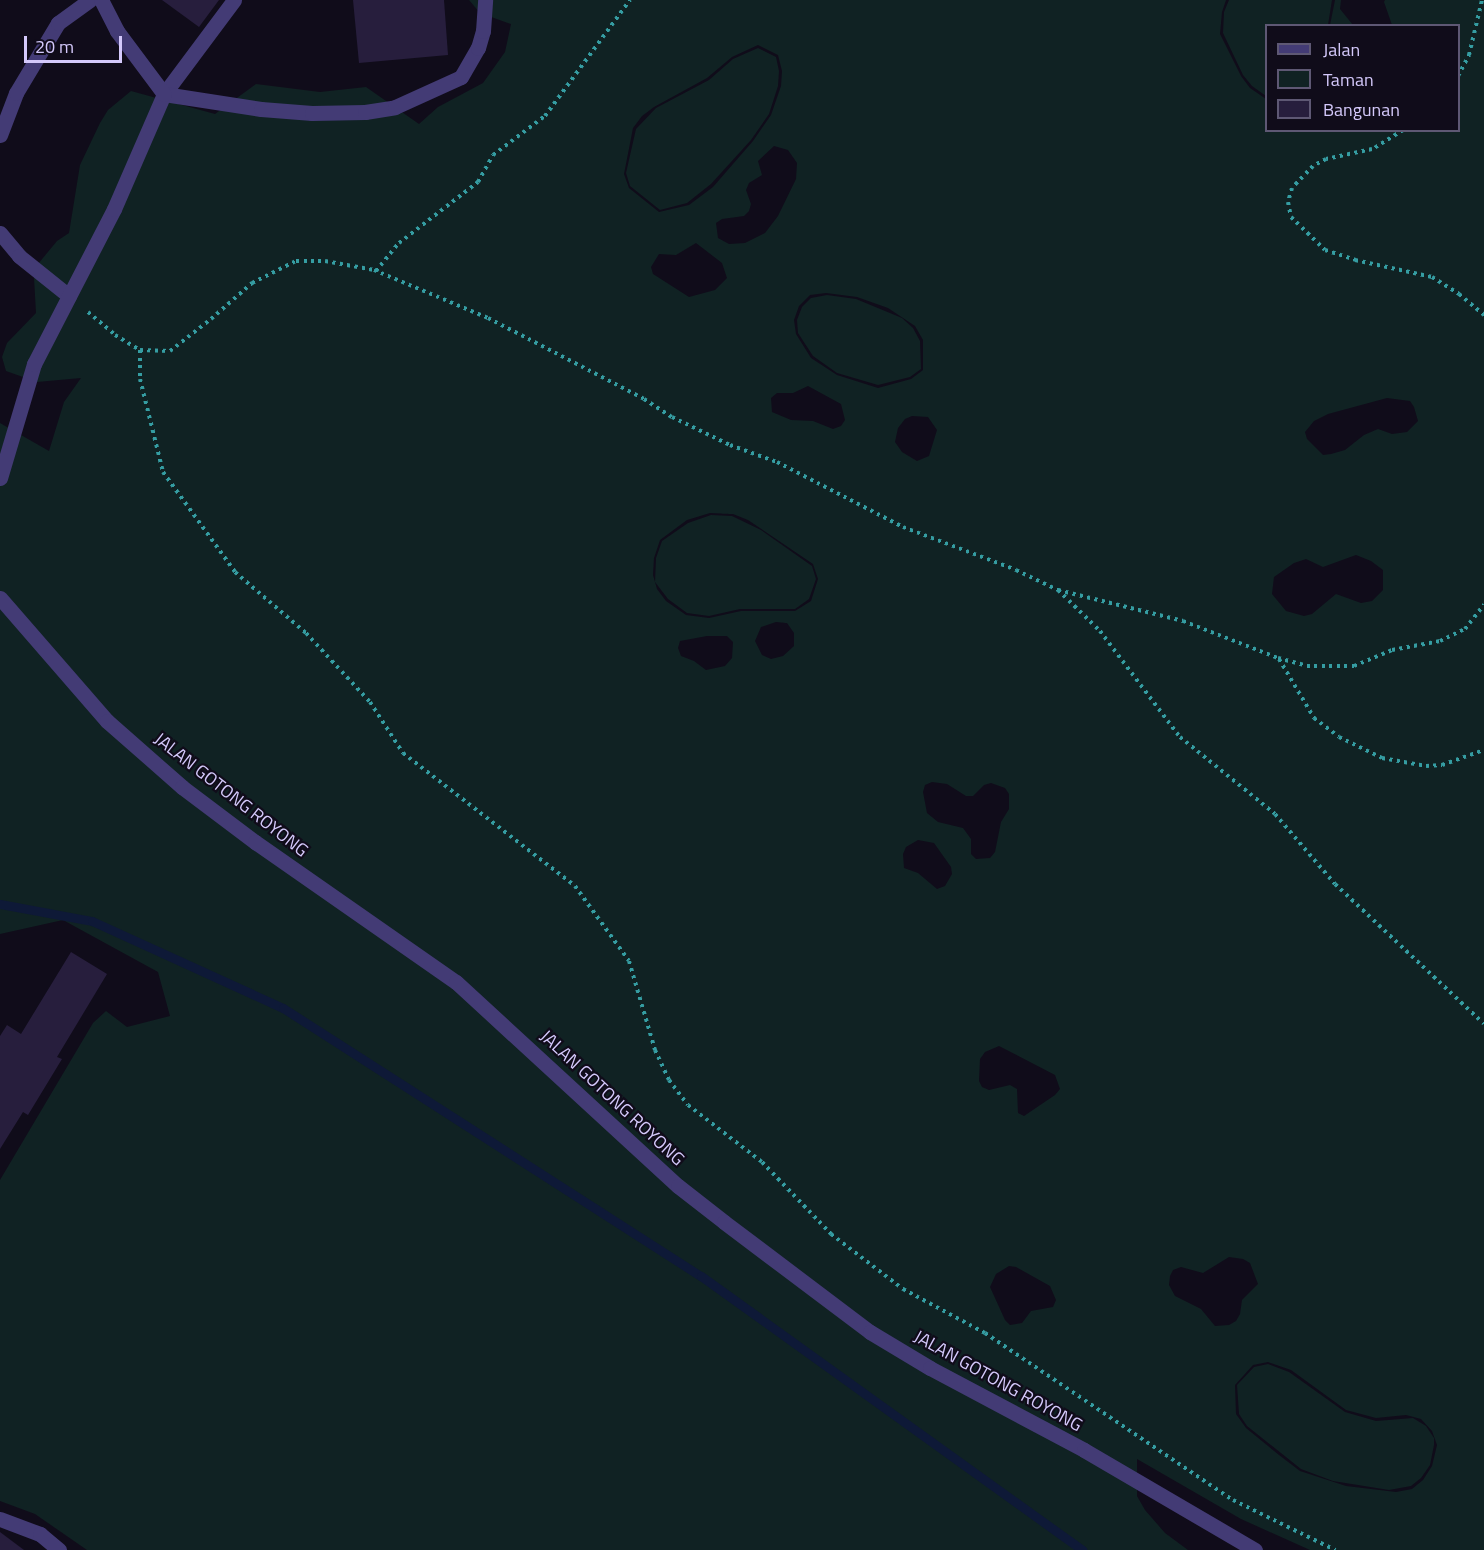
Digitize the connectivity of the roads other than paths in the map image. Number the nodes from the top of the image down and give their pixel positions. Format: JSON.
{"nodes":[{"id":1,"x":90,"y":0,"type":"edge"},
{"id":2,"x":101,"y":0,"type":"edge"},
{"id":3,"x":234,"y":0,"type":"edge"},
{"id":4,"x":485,"y":0,"type":"edge"},
{"id":5,"x":164,"y":94,"type":"junction"},
{"id":6,"x":0,"y":135,"type":"edge"},
{"id":7,"x":0,"y":233,"type":"edge"},
{"id":8,"x":69,"y":296,"type":"junction"},
{"id":9,"x":0,"y":478,"type":"edge"},
{"id":10,"x":0,"y":598,"type":"edge"},
{"id":11,"x":0,"y":1519,"type":"edge"},
{"id":12,"x":59,"y":1550,"type":"edge"},
{"id":13,"x":1255,"y":1550,"type":"edge"}],
"edges":[{"from":1,"to":6,"type":"street"},
{"from":2,"to":5,"type":"street"},
{"from":3,"to":5,"type":"street"},
{"from":4,"to":5,"type":"street"},
{"from":5,"to":8,"type":"street"},
{"from":7,"to":8,"type":"street"},
{"from":8,"to":9,"type":"street"},
{"from":10,"to":13,"type":"street","name":"JALAN GOTONG ROYONG"},
{"from":11,"to":12,"type":"street"}]}
